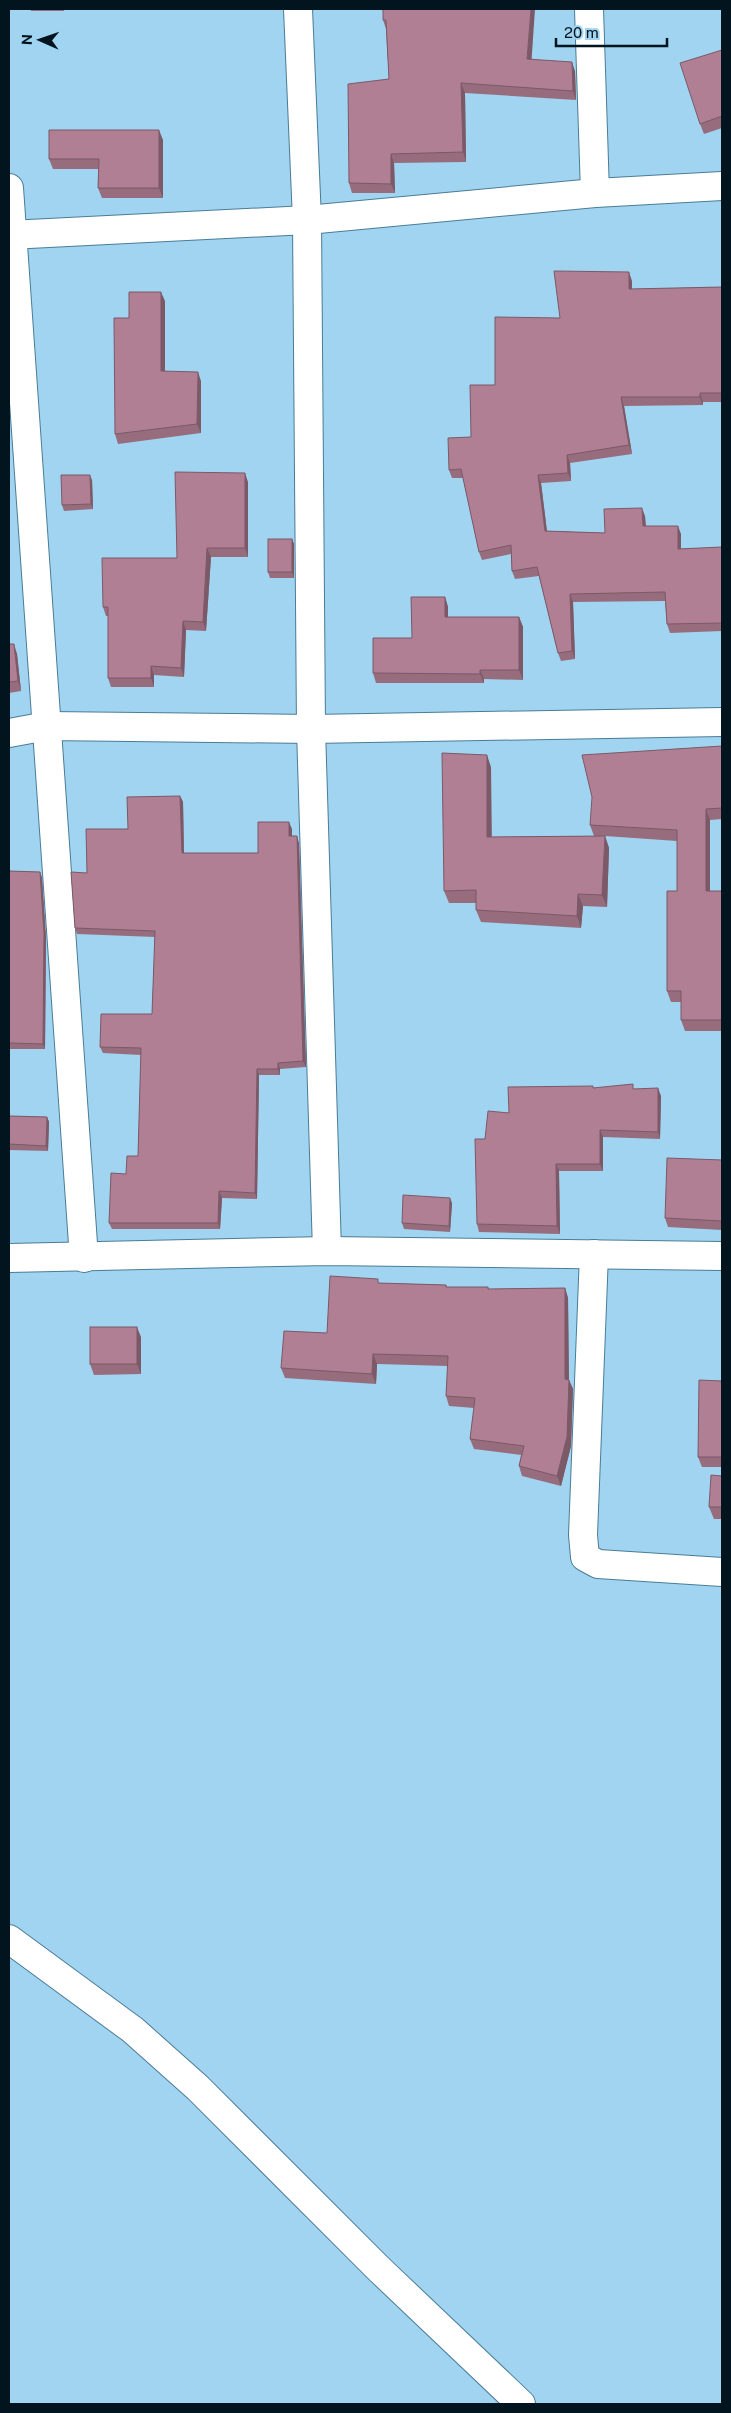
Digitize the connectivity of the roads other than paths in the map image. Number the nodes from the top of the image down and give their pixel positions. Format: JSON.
{"nodes":[{"id":1,"x":298,"y":9,"type":"edge"},
{"id":2,"x":589,"y":9,"type":"edge"},
{"id":3,"x":722,"y":186,"type":"edge"},
{"id":4,"x":9,"y":188,"type":"edge"},
{"id":5,"x":595,"y":193,"type":"junction"},
{"id":6,"x":307,"y":220,"type":"junction"},
{"id":7,"x":10,"y":235,"type":"edge"},
{"id":8,"x":722,"y":722,"type":"edge"},
{"id":9,"x":47,"y":726,"type":"junction"},
{"id":10,"x":311,"y":729,"type":"junction"},
{"id":11,"x":9,"y":732,"type":"edge"},
{"id":12,"x":327,"y":1251,"type":"junction"},
{"id":13,"x":594,"y":1254,"type":"junction"},
{"id":14,"x":722,"y":1256,"type":"edge"},
{"id":15,"x":9,"y":1258,"type":"edge"},
{"id":16,"x":84,"y":1258,"type":"junction"},
{"id":17,"x":722,"y":1572,"type":"edge"},
{"id":18,"x":9,"y":1939,"type":"edge"},
{"id":19,"x":521,"y":2404,"type":"edge"}],
"edges":[{"from":1,"to":6,"type":"street"},
{"from":2,"to":5,"type":"street"},
{"from":3,"to":5,"type":"street"},
{"from":4,"to":7,"type":"street"},
{"from":5,"to":6,"type":"street"},
{"from":6,"to":7,"type":"street"},
{"from":6,"to":10,"type":"street"},
{"from":7,"to":9,"type":"street"},
{"from":8,"to":10,"type":"street"},
{"from":9,"to":10,"type":"street"},
{"from":9,"to":11,"type":"street"},
{"from":9,"to":16,"type":"street"},
{"from":10,"to":12,"type":"street"},
{"from":12,"to":13,"type":"street"},
{"from":12,"to":16,"type":"street"},
{"from":13,"to":14,"type":"street"},
{"from":13,"to":17,"type":"street"},
{"from":15,"to":16,"type":"street"},
{"from":18,"to":19,"type":"street"}]}
